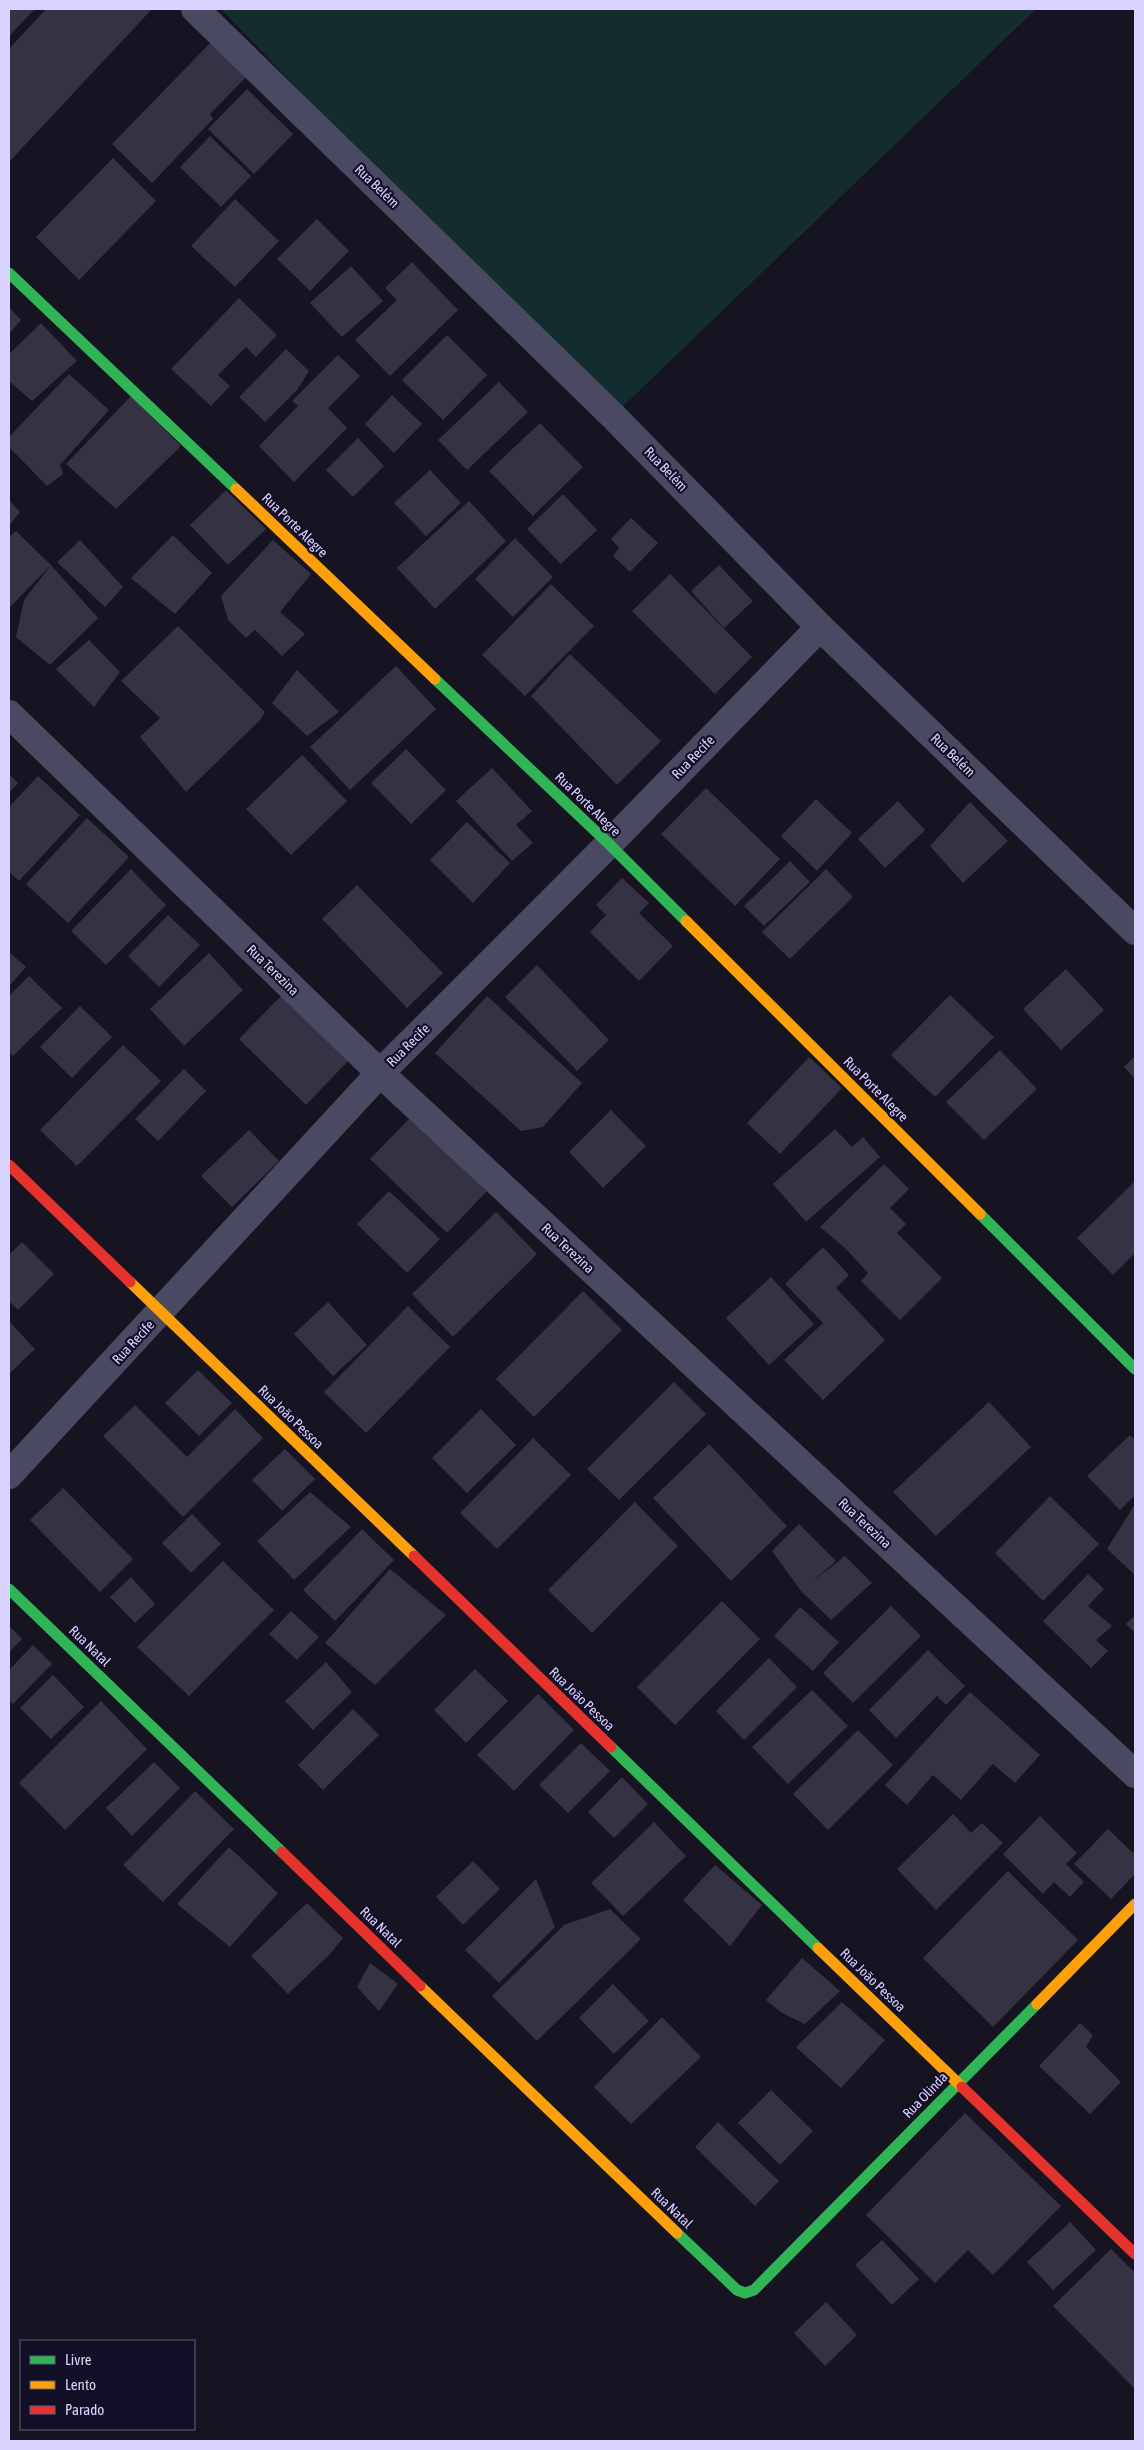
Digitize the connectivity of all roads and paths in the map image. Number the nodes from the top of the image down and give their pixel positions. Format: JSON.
{"nodes":[{"id":1,"x":195,"y":9,"type":"edge"},
{"id":2,"x":9,"y":274,"type":"edge"},
{"id":3,"x":820,"y":627,"type":"junction"},
{"id":4,"x":9,"y":714,"type":"edge"},
{"id":5,"x":609,"y":844,"type":"junction"},
{"id":6,"x":1135,"y":931,"type":"edge"},
{"id":7,"x":380,"y":1073,"type":"junction"},
{"id":8,"x":9,"y":1165,"type":"edge"},
{"id":9,"x":161,"y":1312,"type":"junction"},
{"id":10,"x":1135,"y":1368,"type":"edge"},
{"id":11,"x":9,"y":1476,"type":"edge"},
{"id":12,"x":9,"y":1589,"type":"edge"},
{"id":13,"x":1135,"y":1774,"type":"edge"},
{"id":14,"x":1135,"y":1904,"type":"edge"},
{"id":15,"x":958,"y":2083,"type":"junction"},
{"id":16,"x":1135,"y":2254,"type":"edge"},
{"id":17,"x":732,"y":2287,"type":"joint"}],
"edges":[{"from":1,"to":3,"type":"street","name":"Rua Belém"},
{"from":2,"to":5,"type":"street","name":"Rua Porte Alegre"},
{"from":3,"to":5,"type":"street","name":"Rua Recife"},
{"from":3,"to":6,"type":"street","name":"Rua Belém"},
{"from":4,"to":7,"type":"street","name":"Rua Terezina"},
{"from":5,"to":7,"type":"street","name":"Rua Recife"},
{"from":5,"to":10,"type":"street","name":"Rua Porte Alegre"},
{"from":7,"to":9,"type":"street","name":"Rua Recife"},
{"from":7,"to":13,"type":"street","name":"Rua Terezina"},
{"from":8,"to":9,"type":"street","name":"Rua João Pessoa"},
{"from":9,"to":11,"type":"street","name":"Rua Recife"},
{"from":9,"to":15,"type":"street","name":"Rua João Pessoa"},
{"from":12,"to":17,"type":"street","name":"Rua Natal"},
{"from":14,"to":15,"type":"street","name":"Rua Olinda"},
{"from":15,"to":16,"type":"street","name":"Rua João Pessoa"},
{"from":15,"to":17,"type":"street","name":"Rua Olinda"}]}
